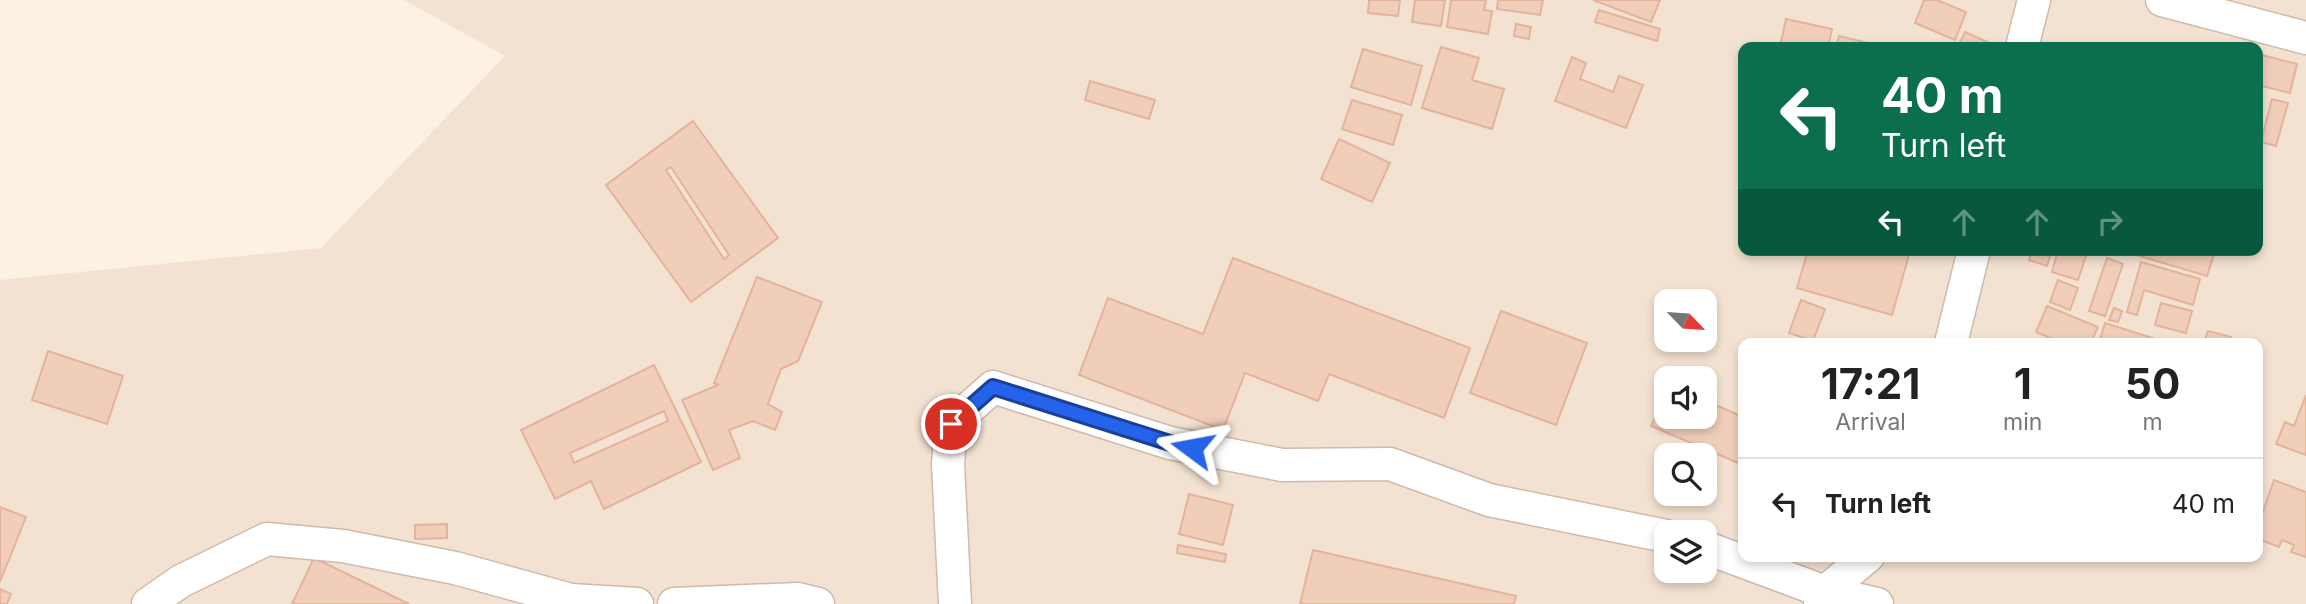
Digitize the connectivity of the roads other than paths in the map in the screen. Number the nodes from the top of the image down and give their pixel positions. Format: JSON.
{"nodes":[{"id":1,"x":2034,"y":0,"type":"edge"},
{"id":2,"x":2162,"y":0,"type":"edge"},
{"id":3,"x":2306,"y":38,"type":"edge"},
{"id":4,"x":2023,"y":42,"type":"edge"},
{"id":5,"x":1973,"y":256,"type":"edge"},
{"id":6,"x":1952,"y":338,"type":"edge"},
{"id":7,"x":1654,"y":534,"type":"edge"},
{"id":8,"x":1717,"y":553,"type":"edge"},
{"id":9,"x":1738,"y":562,"type":"edge"},
{"id":10,"x":1739,"y":562,"type":"edge"},
{"id":11,"x":1862,"y":562,"type":"edge"},
{"id":12,"x":1823,"y":598,"type":"edge"},
{"id":13,"x":569,"y":602,"type":"edge"},
{"id":14,"x":148,"y":604,"type":"edge"},
{"id":15,"x":637,"y":604,"type":"edge"},
{"id":16,"x":674,"y":604,"type":"edge"},
{"id":17,"x":818,"y":604,"type":"edge"},
{"id":18,"x":955,"y":604,"type":"edge"},
{"id":19,"x":1877,"y":604,"type":"edge"}],
"edges":[{"from":1,"to":4,"type":"street"},
{"from":2,"to":3,"type":"street"},
{"from":5,"to":6,"type":"street"},
{"from":7,"to":18,"type":"street"},
{"from":8,"to":9,"type":"street"},
{"from":10,"to":12,"type":"street"},
{"from":11,"to":12,"type":"street"},
{"from":12,"to":19,"type":"street"},
{"from":13,"to":14,"type":"street"},
{"from":13,"to":15,"type":"street"},
{"from":16,"to":17,"type":"street"}]}
